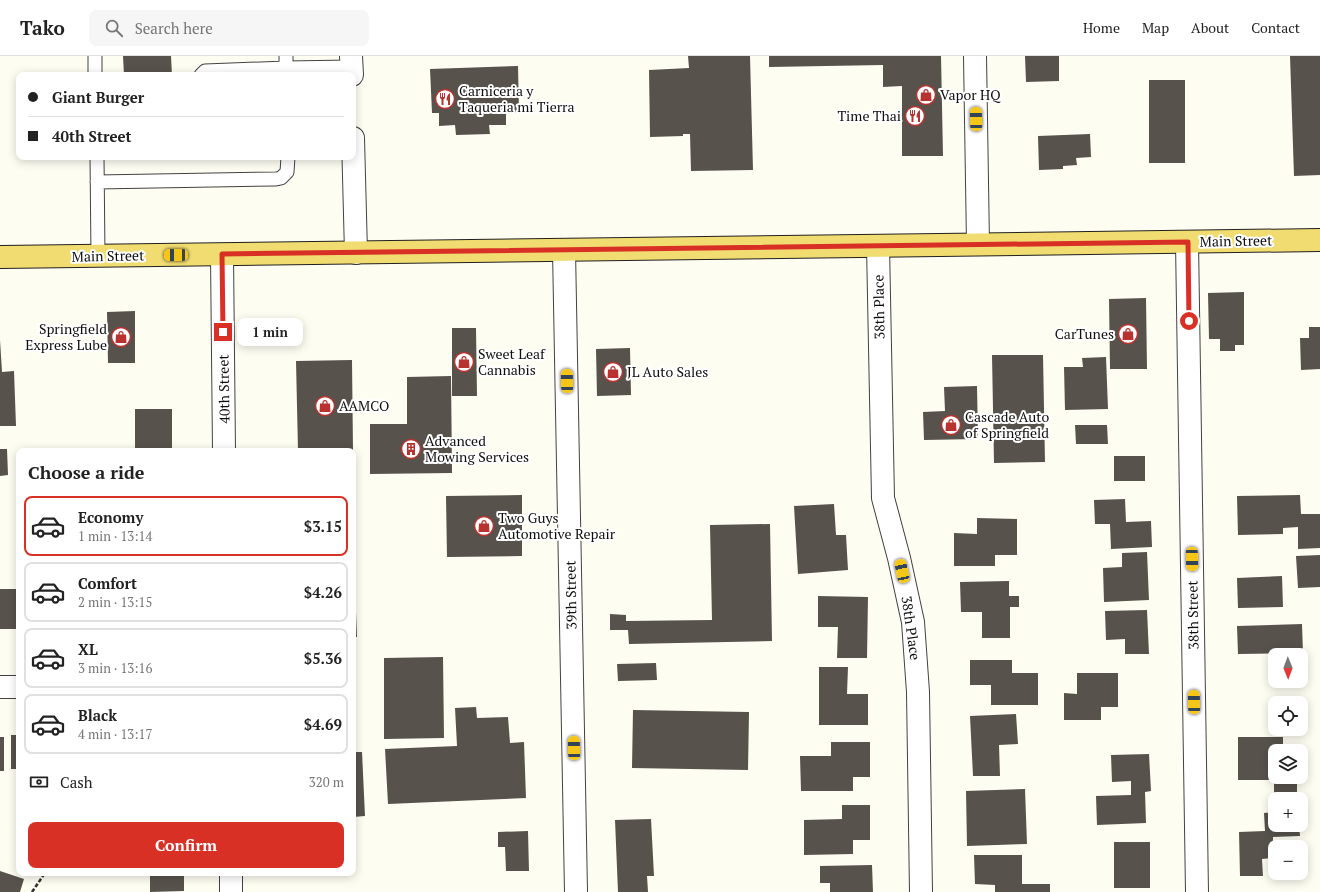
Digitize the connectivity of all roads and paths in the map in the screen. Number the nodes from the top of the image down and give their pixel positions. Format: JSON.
{"nodes":[{"id":1,"x":95,"y":56,"type":"edge"},
{"id":2,"x":975,"y":56,"type":"edge"},
{"id":3,"x":286,"y":66,"type":"edge"},
{"id":4,"x":351,"y":66,"type":"edge"},
{"id":5,"x":95,"y":72,"type":"edge"},
{"id":6,"x":204,"y":72,"type":"edge"},
{"id":7,"x":97,"y":160,"type":"edge"},
{"id":8,"x":288,"y":160,"type":"edge"},
{"id":9,"x":354,"y":160,"type":"edge"},
{"id":10,"x":97,"y":182,"type":"junction"},
{"id":11,"x":1320,"y":240,"type":"edge"},
{"id":12,"x":1188,"y":242,"type":"junction"},
{"id":13,"x":978,"y":244,"type":"junction"},
{"id":14,"x":878,"y":246,"type":"junction"},
{"id":15,"x":564,"y":250,"type":"junction"},
{"id":16,"x":356,"y":253,"type":"junction"},
{"id":17,"x":222,"y":254,"type":"junction"},
{"id":18,"x":98,"y":256,"type":"junction"},
{"id":19,"x":0,"y":257,"type":"edge"},
{"id":20,"x":224,"y":448,"type":"edge"},
{"id":21,"x":0,"y":687,"type":"edge"},
{"id":22,"x":16,"y":687,"type":"edge"},
{"id":23,"x":43,"y":876,"type":"edge"},
{"id":24,"x":231,"y":876,"type":"edge"},
{"id":25,"x":32,"y":892,"type":"edge"},
{"id":26,"x":231,"y":892,"type":"edge"},
{"id":27,"x":576,"y":892,"type":"edge"},
{"id":28,"x":921,"y":892,"type":"edge"},
{"id":29,"x":1197,"y":892,"type":"edge"}],
"edges":[{"from":1,"to":5,"type":"lane"},
{"from":2,"to":13,"type":"street"},
{"from":3,"to":4,"type":"lane"},
{"from":3,"to":6,"type":"lane"},
{"from":7,"to":10,"type":"lane"},
{"from":8,"to":10,"type":"lane"},
{"from":9,"to":16,"type":"street"},
{"from":10,"to":18,"type":"lane"},
{"from":11,"to":12,"type":"main road","name":"Main Street"},
{"from":12,"to":13,"type":"main road","name":"Main Street"},
{"from":12,"to":29,"type":"street","name":"38th Street"},
{"from":13,"to":14,"type":"main road","name":"Main Street"},
{"from":14,"to":15,"type":"main road","name":"Main Street"},
{"from":14,"to":28,"type":"street","name":"38th Place"},
{"from":15,"to":16,"type":"main road","name":"Main Street"},
{"from":15,"to":27,"type":"street","name":"39th Street"},
{"from":16,"to":17,"type":"main road","name":"Main Street"},
{"from":17,"to":18,"type":"main road","name":"Main Street"},
{"from":17,"to":20,"type":"street","name":"40th Street"},
{"from":18,"to":19,"type":"main road","name":"Main Street"},
{"from":21,"to":22,"type":"street"},
{"from":23,"to":25,"type":"path"},
{"from":24,"to":26,"type":"street"}]}
